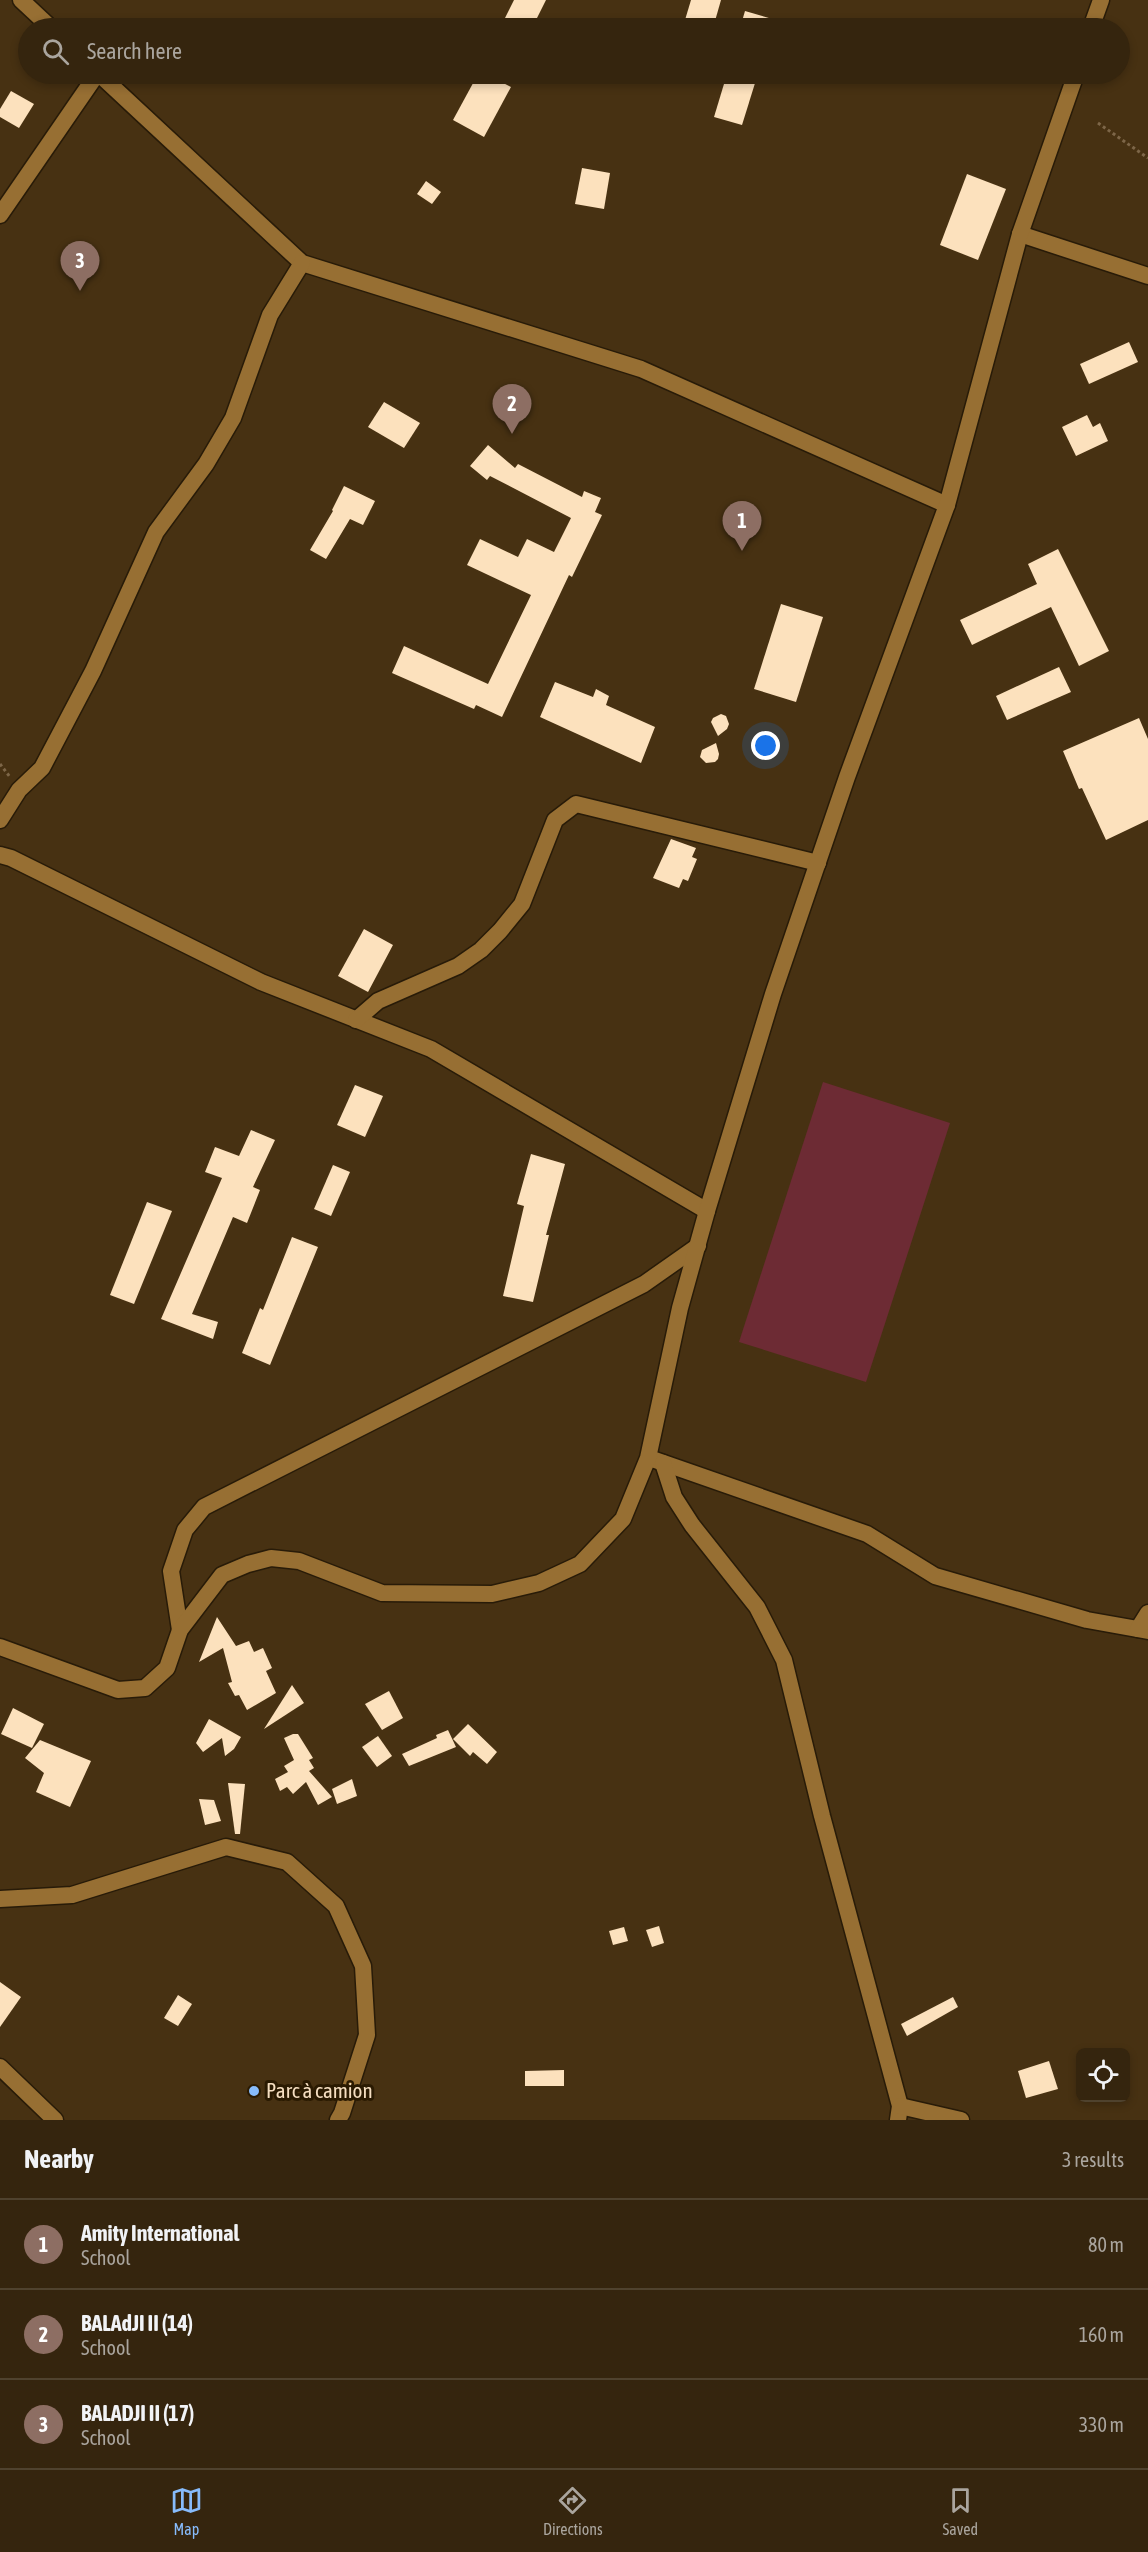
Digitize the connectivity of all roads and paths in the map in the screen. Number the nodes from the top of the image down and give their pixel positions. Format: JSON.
{"nodes":[{"id":1,"x":21,"y":0,"type":"edge"},
{"id":2,"x":1101,"y":0,"type":"edge"},
{"id":3,"x":40,"y":18,"type":"edge"},
{"id":4,"x":1095,"y":18,"type":"edge"},
{"id":5,"x":91,"y":84,"type":"edge"},
{"id":6,"x":109,"y":84,"type":"edge"},
{"id":7,"x":1072,"y":84,"type":"edge"},
{"id":8,"x":1098,"y":123,"type":"dead end"},
{"id":9,"x":1148,"y":158,"type":"edge"},
{"id":10,"x":0,"y":215,"type":"edge"},
{"id":11,"x":1020,"y":234,"type":"junction"},
{"id":12,"x":302,"y":263,"type":"junction"},
{"id":13,"x":1148,"y":276,"type":"edge"},
{"id":14,"x":947,"y":505,"type":"junction"},
{"id":15,"x":0,"y":820,"type":"edge"},
{"id":16,"x":0,"y":855,"type":"edge"},
{"id":17,"x":818,"y":863,"type":"junction"},
{"id":18,"x":356,"y":1020,"type":"junction"},
{"id":19,"x":707,"y":1211,"type":"junction"},
{"id":20,"x":698,"y":1246,"type":"junction"},
{"id":21,"x":656,"y":1460,"type":"junction"},
{"id":22,"x":1148,"y":1613,"type":"edge"},
{"id":23,"x":180,"y":1630,"type":"junction"},
{"id":24,"x":1143,"y":1630,"type":"edge"},
{"id":25,"x":0,"y":1647,"type":"edge"},
{"id":26,"x":0,"y":1899,"type":"edge"},
{"id":27,"x":0,"y":2067,"type":"edge"},
{"id":28,"x":899,"y":2113,"type":"edge"},
{"id":29,"x":55,"y":2120,"type":"edge"},
{"id":30,"x":338,"y":2120,"type":"edge"},
{"id":31,"x":961,"y":2120,"type":"edge"}],
"edges":[{"from":1,"to":3,"type":"street"},
{"from":2,"to":4,"type":"street"},
{"from":5,"to":10,"type":"street"},
{"from":6,"to":12,"type":"street"},
{"from":7,"to":11,"type":"street"},
{"from":8,"to":9,"type":"path"},
{"from":11,"to":13,"type":"street"},
{"from":11,"to":14,"type":"street"},
{"from":12,"to":14,"type":"street"},
{"from":12,"to":15,"type":"street"},
{"from":14,"to":17,"type":"street"},
{"from":16,"to":18,"type":"street"},
{"from":17,"to":18,"type":"street"},
{"from":17,"to":19,"type":"street"},
{"from":18,"to":19,"type":"street"},
{"from":19,"to":20,"type":"street"},
{"from":20,"to":21,"type":"street"},
{"from":20,"to":23,"type":"street"},
{"from":21,"to":23,"type":"street"},
{"from":21,"to":24,"type":"street"},
{"from":21,"to":28,"type":"street"},
{"from":22,"to":24,"type":"street"},
{"from":23,"to":25,"type":"street"},
{"from":26,"to":30,"type":"street"},
{"from":27,"to":29,"type":"street"},
{"from":28,"to":31,"type":"street"}]}
